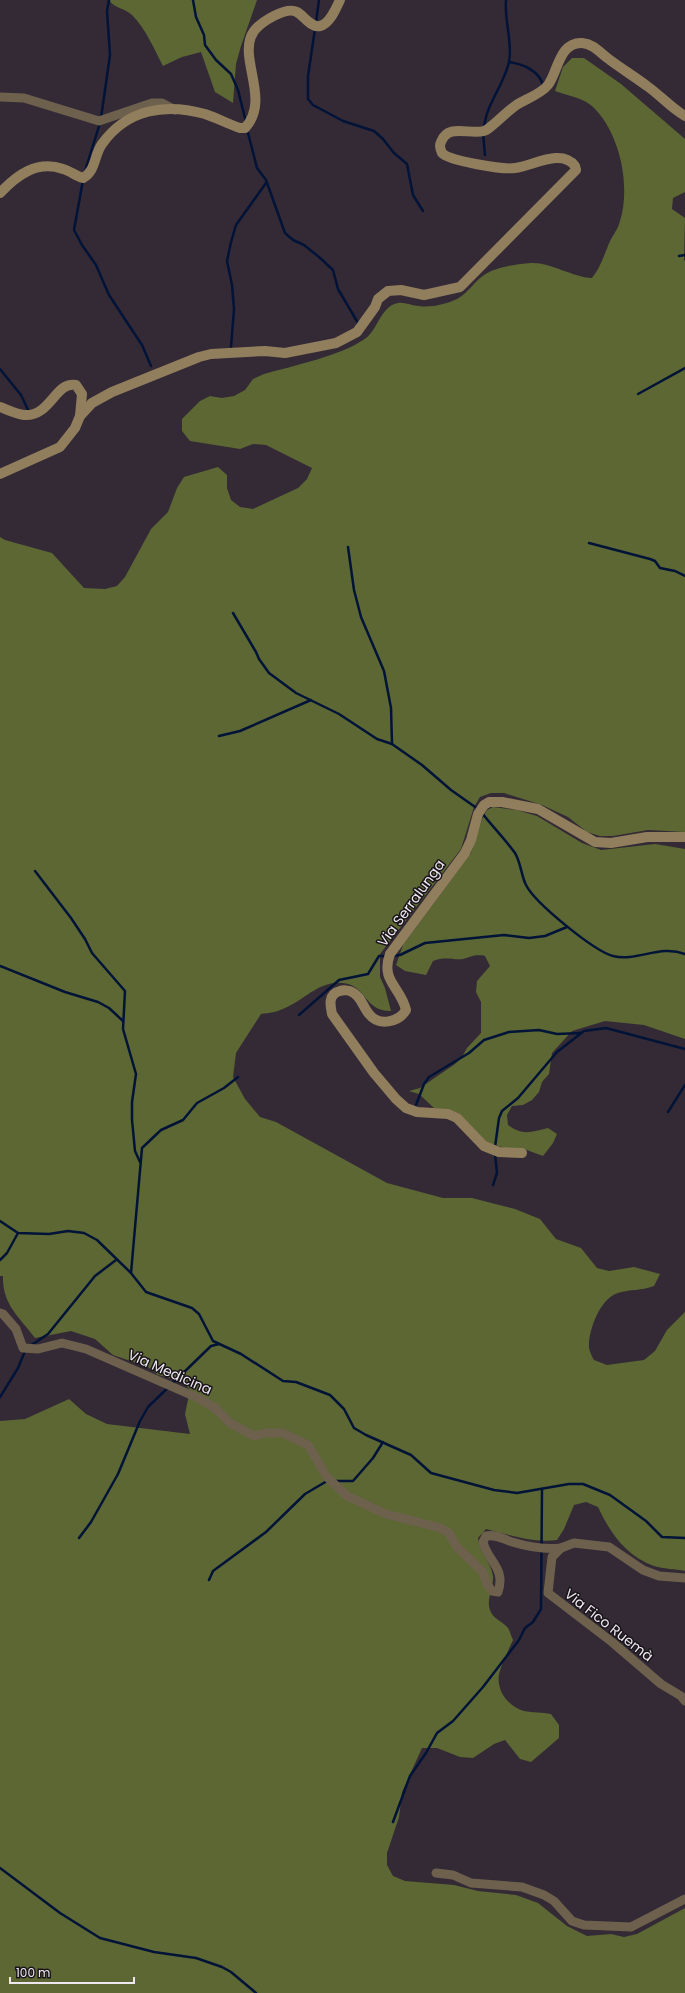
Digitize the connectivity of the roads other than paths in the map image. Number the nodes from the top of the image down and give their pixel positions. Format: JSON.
{"nodes":[{"id":1,"x":340,"y":0,"type":"edge"},
{"id":2,"x":0,"y":97,"type":"edge"},
{"id":3,"x":174,"y":110,"type":"junction"},
{"id":4,"x":685,"y":116,"type":"edge"},
{"id":5,"x":0,"y":193,"type":"edge"},
{"id":6,"x":0,"y":407,"type":"edge"},
{"id":7,"x":80,"y":416,"type":"junction"},
{"id":8,"x":0,"y":474,"type":"edge"},
{"id":9,"x":685,"y":837,"type":"edge"},
{"id":10,"x":522,"y":1152,"type":"dead end"},
{"id":11,"x":0,"y":1313,"type":"edge"},
{"id":12,"x":561,"y":1548,"type":"junction"},
{"id":13,"x":685,"y":1578,"type":"edge"},
{"id":14,"x":685,"y":1701,"type":"edge"},
{"id":15,"x":436,"y":1873,"type":"dead end"},
{"id":16,"x":685,"y":1899,"type":"edge"}],
"edges":[{"from":1,"to":3,"type":"street"},
{"from":2,"to":3,"type":"street"},
{"from":3,"to":5,"type":"street"},
{"from":4,"to":7,"type":"street"},
{"from":6,"to":7,"type":"street"},
{"from":7,"to":8,"type":"street"},
{"from":9,"to":10,"type":"street","name":"Via Serralunga"},
{"from":11,"to":12,"type":"street","name":"Via Medicina"},
{"from":12,"to":13,"type":"street"},
{"from":12,"to":14,"type":"street","name":"Via Fico Ruemà"},
{"from":15,"to":16,"type":"street"}]}
